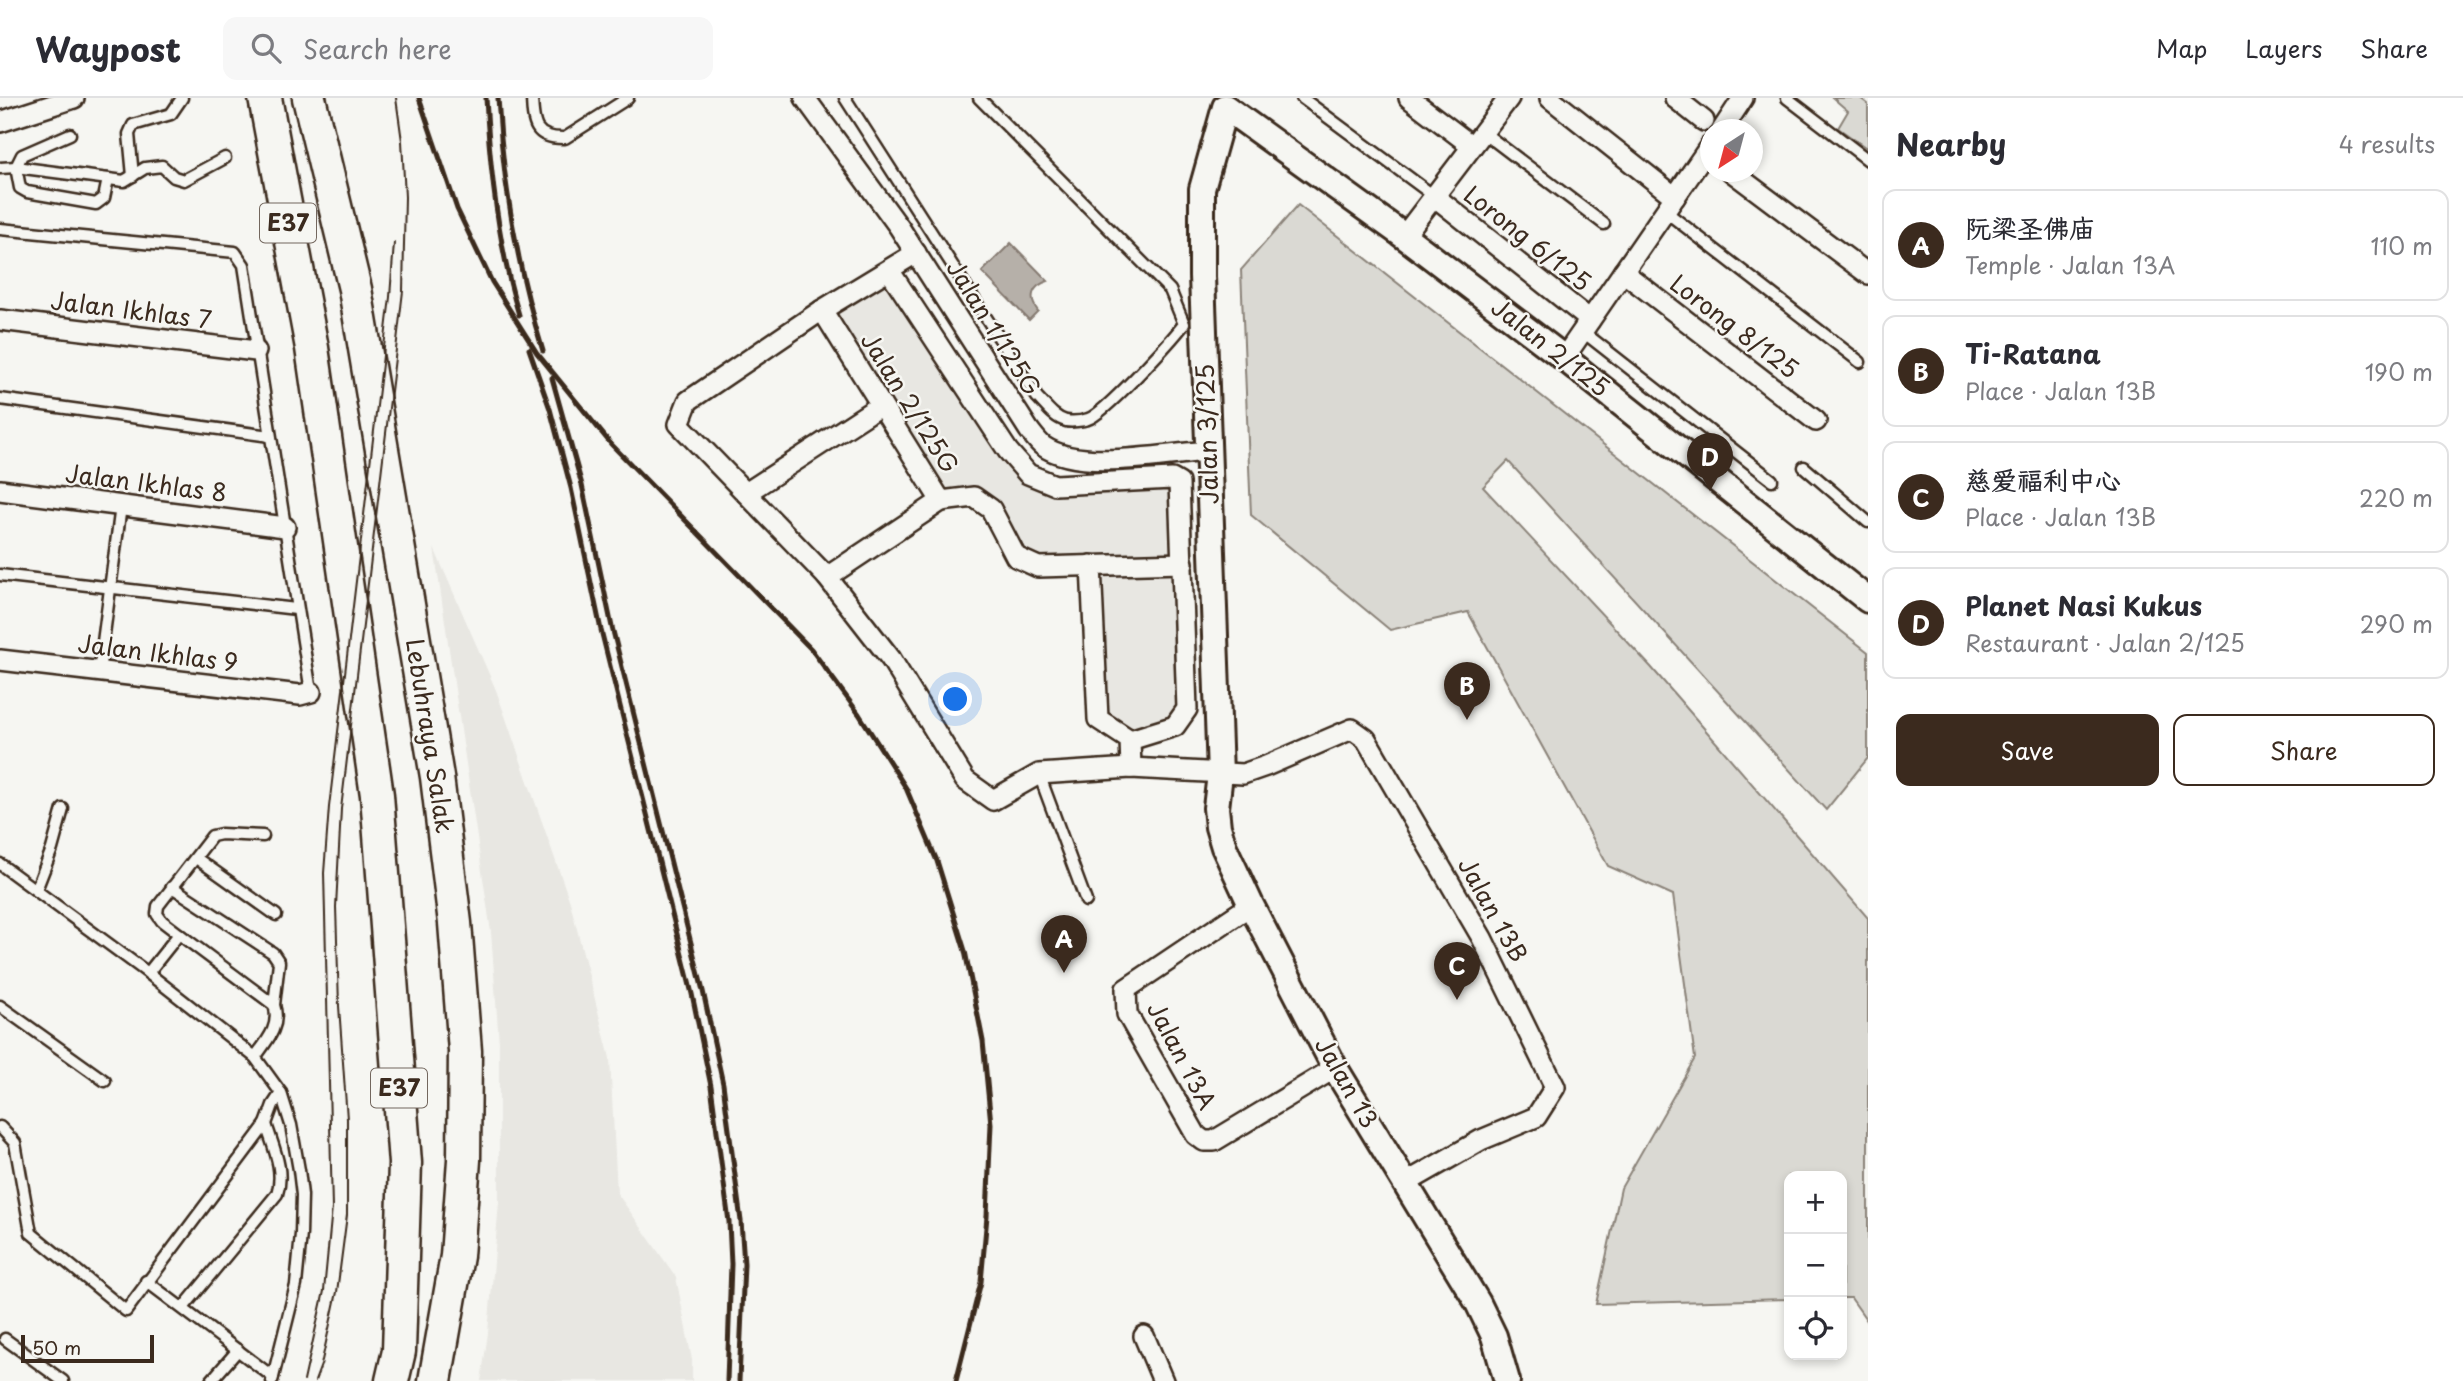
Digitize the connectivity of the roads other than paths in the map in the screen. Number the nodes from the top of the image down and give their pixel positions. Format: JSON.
{"nodes":[{"id":1,"x":74,"y":98,"type":"edge"},
{"id":2,"x":182,"y":98,"type":"edge"},
{"id":3,"x":265,"y":98,"type":"edge"},
{"id":4,"x":309,"y":98,"type":"edge"},
{"id":5,"x":532,"y":98,"type":"edge"},
{"id":6,"x":628,"y":98,"type":"edge"},
{"id":7,"x":805,"y":98,"type":"edge"},
{"id":8,"x":845,"y":98,"type":"edge"},
{"id":9,"x":979,"y":98,"type":"edge"},
{"id":10,"x":1303,"y":98,"type":"edge"},
{"id":11,"x":1409,"y":98,"type":"edge"},
{"id":12,"x":1509,"y":98,"type":"edge"},
{"id":13,"x":1550,"y":98,"type":"edge"},
{"id":14,"x":1675,"y":98,"type":"edge"},
{"id":15,"x":1743,"y":98,"type":"edge"},
{"id":16,"x":1787,"y":98,"type":"edge"},
{"id":17,"x":1226,"y":102,"type":"edge"},
{"id":18,"x":1705,"y":119,"type":"edge"},
{"id":19,"x":1720,"y":119,"type":"edge"},
{"id":20,"x":0,"y":122,"type":"edge"},
{"id":21,"x":70,"y":134,"type":"dead end"},
{"id":22,"x":1478,"y":139,"type":"junction"},
{"id":23,"x":225,"y":158,"type":"dead end"},
{"id":24,"x":1868,"y":160,"type":"edge"},
{"id":25,"x":1700,"y":163,"type":"edge"},
{"id":26,"x":16,"y":167,"type":"junction"},
{"id":27,"x":0,"y":168,"type":"edge"},
{"id":28,"x":133,"y":176,"type":"junction"},
{"id":29,"x":108,"y":179,"type":"junction"},
{"id":30,"x":1745,"y":182,"type":"edge"},
{"id":31,"x":1434,"y":196,"type":"junction"},
{"id":32,"x":1670,"y":204,"type":"junction"},
{"id":33,"x":1604,"y":224,"type":"dead end"},
{"id":34,"x":0,"y":229,"type":"edge"},
{"id":35,"x":1404,"y":236,"type":"junction"},
{"id":36,"x":916,"y":253,"type":"junction"},
{"id":37,"x":889,"y":270,"type":"junction"},
{"id":38,"x":1623,"y":272,"type":"junction"},
{"id":39,"x":1868,"y":274,"type":"edge"},
{"id":40,"x":822,"y":310,"type":"junction"},
{"id":41,"x":0,"y":320,"type":"edge"},
{"id":42,"x":1586,"y":326,"type":"junction"},
{"id":43,"x":256,"y":351,"type":"junction"},
{"id":44,"x":1564,"y":358,"type":"junction"},
{"id":45,"x":1860,"y":362,"type":"dead end"},
{"id":46,"x":0,"y":399,"type":"edge"},
{"id":47,"x":881,"y":405,"type":"junction"},
{"id":48,"x":1816,"y":421,"type":"dead end"},
{"id":49,"x":270,"y":436,"type":"junction"},
{"id":50,"x":1208,"y":451,"type":"junction"},
{"id":51,"x":1804,"y":467,"type":"dead end"},
{"id":52,"x":1772,"y":480,"type":"dead end"},
{"id":53,"x":0,"y":490,"type":"edge"},
{"id":54,"x":746,"y":493,"type":"junction"},
{"id":55,"x":942,"y":501,"type":"junction"},
{"id":56,"x":121,"y":506,"type":"junction"},
{"id":57,"x":1868,"y":522,"type":"edge"},
{"id":58,"x":285,"y":527,"type":"junction"},
{"id":59,"x":1183,"y":563,"type":"junction"},
{"id":60,"x":1091,"y":565,"type":"junction"},
{"id":61,"x":0,"y":575,"type":"edge"},
{"id":62,"x":827,"y":577,"type":"junction"},
{"id":63,"x":110,"y":587,"type":"junction"},
{"id":64,"x":1867,"y":597,"type":"edge"},
{"id":65,"x":296,"y":609,"type":"junction"},
{"id":66,"x":0,"y":660,"type":"edge"},
{"id":67,"x":99,"y":672,"type":"junction"},
{"id":68,"x":311,"y":692,"type":"joint"},
{"id":69,"x":1130,"y":740,"type":"junction"},
{"id":70,"x":1131,"y":768,"type":"junction"},
{"id":71,"x":1039,"y":774,"type":"junction"},
{"id":72,"x":1220,"y":774,"type":"junction"},
{"id":73,"x":63,"y":809,"type":"dead end"},
{"id":74,"x":263,"y":836,"type":"dead end"},
{"id":75,"x":196,"y":858,"type":"junction"},
{"id":76,"x":0,"y":864,"type":"edge"},
{"id":77,"x":172,"y":887,"type":"junction"},
{"id":78,"x":36,"y":890,"type":"junction"},
{"id":79,"x":1086,"y":901,"type":"dead end"},
{"id":80,"x":1251,"y":905,"type":"junction"},
{"id":81,"x":276,"y":915,"type":"dead end"},
{"id":82,"x":179,"y":934,"type":"junction"},
{"id":83,"x":148,"y":973,"type":"junction"},
{"id":84,"x":274,"y":1005,"type":"junction"},
{"id":85,"x":0,"y":1006,"type":"edge"},
{"id":86,"x":255,"y":1057,"type":"junction"},
{"id":87,"x":1335,"y":1068,"type":"junction"},
{"id":88,"x":106,"y":1081,"type":"dead end"},
{"id":89,"x":281,"y":1093,"type":"junction"},
{"id":90,"x":266,"y":1124,"type":"junction"},
{"id":91,"x":0,"y":1126,"type":"edge"},
{"id":92,"x":1404,"y":1184,"type":"junction"},
{"id":93,"x":146,"y":1281,"type":"junction"},
{"id":94,"x":183,"y":1308,"type":"junction"},
{"id":95,"x":1144,"y":1336,"type":"dead end"},
{"id":96,"x":5,"y":1339,"type":"dead end"},
{"id":97,"x":238,"y":1350,"type":"junction"},
{"id":98,"x":438,"y":1373,"type":"edge"},
{"id":99,"x":273,"y":1379,"type":"edge"},
{"id":100,"x":64,"y":1381,"type":"edge"},
{"id":101,"x":211,"y":1381,"type":"edge"},
{"id":102,"x":391,"y":1381,"type":"edge"},
{"id":103,"x":1163,"y":1381,"type":"edge"},
{"id":104,"x":1507,"y":1381,"type":"edge"}],
"edges":[{"from":1,"to":20,"type":"street"},
{"from":2,"to":28,"type":"lane"},
{"from":3,"to":102,"type":"highway","number":"E37"},
{"from":4,"to":98,"type":"highway","name":"Lebuhraya Salak","number":"E37"},
{"from":5,"to":6,"type":"lane"},
{"from":7,"to":36,"type":"street","name":"Jalan 1/125G"},
{"from":8,"to":9,"type":"lane"},
{"from":10,"to":31,"type":"lane"},
{"from":11,"to":22,"type":"street"},
{"from":12,"to":22,"type":"street"},
{"from":13,"to":32,"type":"street"},
{"from":14,"to":18,"type":"street"},
{"from":15,"to":19,"type":"street"},
{"from":16,"to":24,"type":"lane"},
{"from":17,"to":35,"type":"street","name":"Jalan 2/125"},
{"from":17,"to":50,"type":"street","name":"Jalan 3/125"},
{"from":21,"to":26,"type":"lane"},
{"from":22,"to":31,"type":"street"},
{"from":22,"to":33,"type":"lane"},
{"from":23,"to":28,"type":"lane"},
{"from":25,"to":32,"type":"street"},
{"from":26,"to":27,"type":"lane"},
{"from":26,"to":29,"type":"lane"},
{"from":26,"to":29,"type":"lane"},
{"from":28,"to":29,"type":"lane"},
{"from":30,"to":39,"type":"street"},
{"from":31,"to":35,"type":"street"},
{"from":31,"to":42,"type":"street","name":"Lorong 6/125"},
{"from":32,"to":38,"type":"street"},
{"from":32,"to":45,"type":"lane"},
{"from":34,"to":43,"type":"lane"},
{"from":35,"to":44,"type":"street","name":"Jalan 2/125"},
{"from":36,"to":37,"type":"street"},
{"from":36,"to":50,"type":"street","name":"Jalan 1/125G"},
{"from":37,"to":40,"type":"street"},
{"from":37,"to":59,"type":"street"},
{"from":38,"to":42,"type":"street"},
{"from":38,"to":48,"type":"street","name":"Lorong 8/125"},
{"from":40,"to":47,"type":"street","name":"Jalan 2/125G"},
{"from":40,"to":54,"type":"street"},
{"from":41,"to":43,"type":"street","name":"Jalan Ikhlas 7"},
{"from":42,"to":44,"type":"street"},
{"from":42,"to":52,"type":"lane"},
{"from":43,"to":49,"type":"lane"},
{"from":44,"to":64,"type":"street","name":"Jalan 2/125"},
{"from":46,"to":49,"type":"lane"},
{"from":47,"to":54,"type":"street"},
{"from":47,"to":55,"type":"street","name":"Jalan 2/125G"},
{"from":49,"to":58,"type":"lane"},
{"from":50,"to":72,"type":"street","name":"Jalan 3/125"},
{"from":51,"to":57,"type":"lane"},
{"from":53,"to":56,"type":"street","name":"Jalan Ikhlas 8"},
{"from":54,"to":62,"type":"street"},
{"from":55,"to":60,"type":"street","name":"Jalan 2/125G"},
{"from":55,"to":62,"type":"street"},
{"from":56,"to":58,"type":"street","name":"Jalan Ikhlas 8"},
{"from":56,"to":63,"type":"lane"},
{"from":58,"to":65,"type":"lane"},
{"from":59,"to":60,"type":"street","name":"Jalan 2/125G"},
{"from":59,"to":69,"type":"street"},
{"from":60,"to":69,"type":"street"},
{"from":61,"to":63,"type":"lane"},
{"from":62,"to":71,"type":"street"},
{"from":63,"to":65,"type":"lane"},
{"from":63,"to":67,"type":"lane"},
{"from":65,"to":68,"type":"lane"},
{"from":66,"to":67,"type":"street","name":"Jalan Ikhlas 9"},
{"from":67,"to":68,"type":"street","name":"Jalan Ikhlas 9"},
{"from":69,"to":70,"type":"street"},
{"from":70,"to":71,"type":"street"},
{"from":70,"to":72,"type":"street"},
{"from":71,"to":79,"type":"lane"},
{"from":72,"to":80,"type":"street","name":"Jalan 13"},
{"from":72,"to":92,"type":"street","name":"Jalan 13B"},
{"from":73,"to":78,"type":"lane"},
{"from":74,"to":75,"type":"lane"},
{"from":75,"to":77,"type":"lane"},
{"from":75,"to":81,"type":"lane"},
{"from":76,"to":78,"type":"lane"},
{"from":77,"to":82,"type":"lane"},
{"from":77,"to":84,"type":"lane"},
{"from":78,"to":83,"type":"lane"},
{"from":80,"to":87,"type":"street","name":"Jalan 13"},
{"from":80,"to":87,"type":"street","name":"Jalan 13A"},
{"from":82,"to":83,"type":"lane"},
{"from":82,"to":84,"type":"lane"},
{"from":83,"to":86,"type":"lane"},
{"from":84,"to":86,"type":"lane"},
{"from":85,"to":88,"type":"lane"},
{"from":86,"to":89,"type":"lane"},
{"from":87,"to":92,"type":"street","name":"Jalan 13"},
{"from":89,"to":90,"type":"lane"},
{"from":89,"to":99,"type":"lane"},
{"from":90,"to":93,"type":"lane"},
{"from":90,"to":94,"type":"lane"},
{"from":91,"to":93,"type":"lane"},
{"from":92,"to":104,"type":"street","name":"Jalan 13"},
{"from":93,"to":94,"type":"lane"},
{"from":94,"to":97,"type":"lane"},
{"from":95,"to":103,"type":"street"},
{"from":96,"to":100,"type":"lane"},
{"from":97,"to":99,"type":"lane"},
{"from":97,"to":101,"type":"lane"}]}
